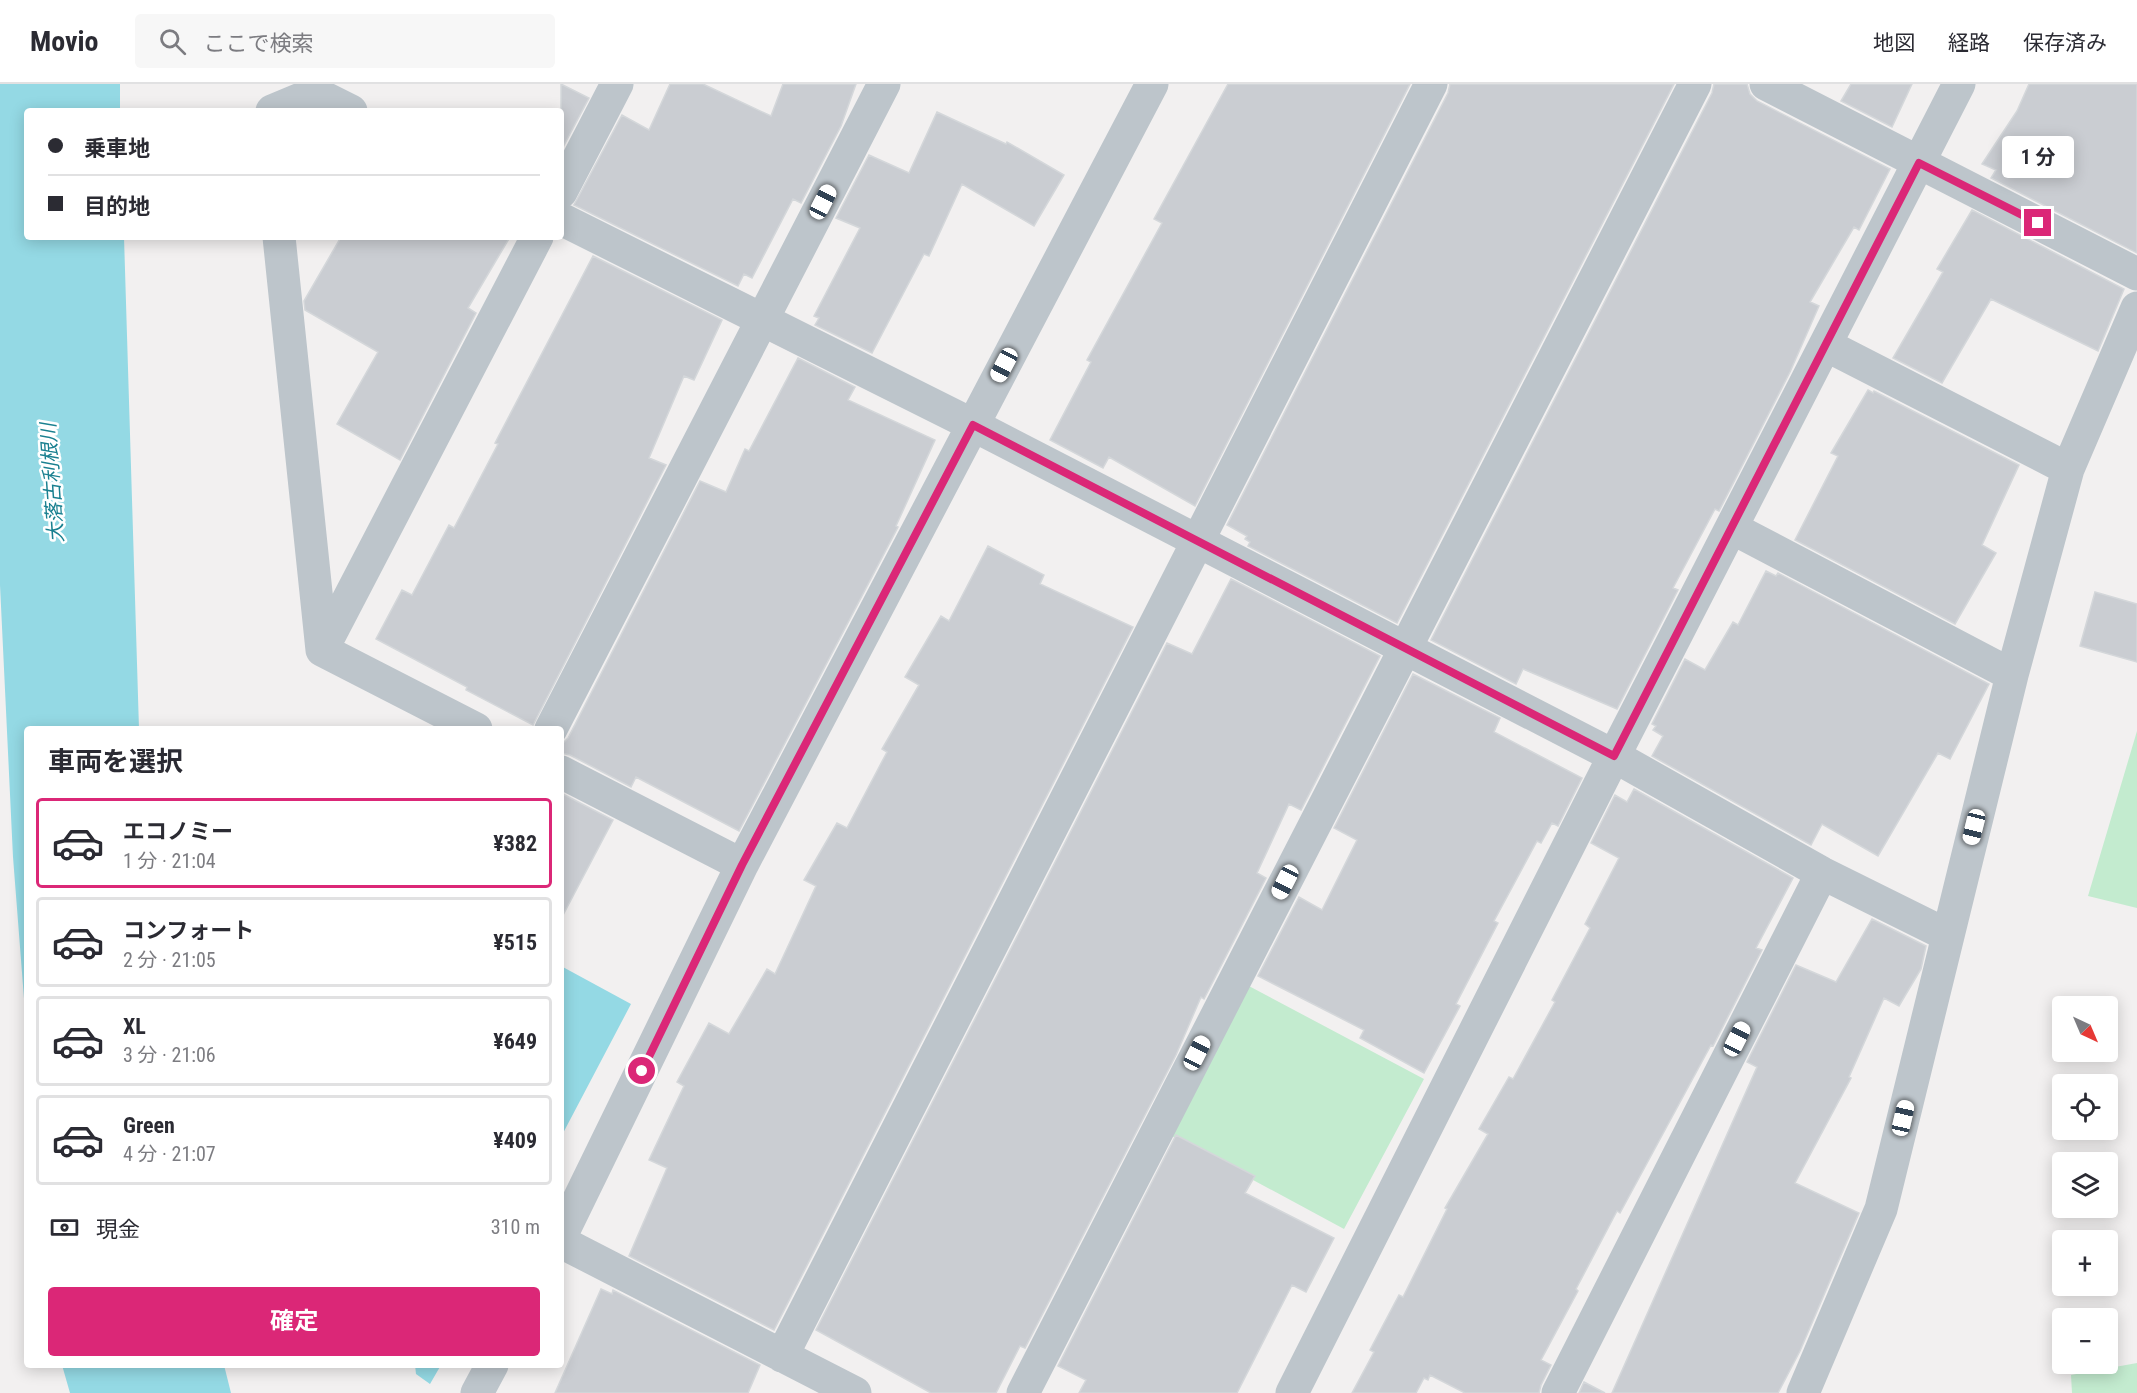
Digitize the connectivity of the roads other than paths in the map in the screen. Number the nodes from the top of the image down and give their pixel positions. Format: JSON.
{"nodes":[{"id":1,"x":617,"y":84,"type":"edge"},
{"id":2,"x":884,"y":84,"type":"edge"},
{"id":3,"x":1152,"y":84,"type":"edge"},
{"id":4,"x":1431,"y":84,"type":"edge"},
{"id":5,"x":1695,"y":84,"type":"edge"},
{"id":6,"x":1766,"y":84,"type":"edge"},
{"id":7,"x":1959,"y":84,"type":"edge"},
{"id":8,"x":279,"y":108,"type":"edge"},
{"id":9,"x":345,"y":108,"type":"edge"},
{"id":10,"x":1919,"y":163,"type":"junction"},
{"id":11,"x":564,"y":186,"type":"edge"},
{"id":12,"x":564,"y":221,"type":"edge"},
{"id":13,"x":279,"y":240,"type":"edge"},
{"id":14,"x":535,"y":240,"type":"edge"},
{"id":15,"x":2137,"y":274,"type":"edge"},
{"id":16,"x":2137,"y":308,"type":"edge"},
{"id":17,"x":762,"y":320,"type":"junction"},
{"id":18,"x":1826,"y":345,"type":"junction"},
{"id":19,"x":973,"y":425,"type":"junction"},
{"id":20,"x":2068,"y":469,"type":"junction"},
{"id":21,"x":1732,"y":528,"type":"junction"},
{"id":22,"x":1198,"y":542,"type":"junction"},
{"id":23,"x":1405,"y":648,"type":"junction"},
{"id":24,"x":322,"y":650,"type":"junction"},
{"id":25,"x":2012,"y":675,"type":"junction"},
{"id":26,"x":470,"y":726,"type":"edge"},
{"id":27,"x":553,"y":726,"type":"edge"},
{"id":28,"x":1614,"y":756,"type":"junction"},
{"id":29,"x":564,"y":774,"type":"edge"},
{"id":30,"x":742,"y":865,"type":"junction"},
{"id":31,"x":1822,"y":873,"type":"junction"},
{"id":32,"x":1947,"y":935,"type":"junction"},
{"id":33,"x":564,"y":1230,"type":"edge"},
{"id":34,"x":564,"y":1244,"type":"edge"},
{"id":35,"x":782,"y":1356,"type":"junction"},
{"id":36,"x":490,"y":1368,"type":"edge"},
{"id":37,"x":477,"y":1393,"type":"edge"},
{"id":38,"x":855,"y":1393,"type":"edge"},
{"id":39,"x":1023,"y":1393,"type":"edge"},
{"id":40,"x":1292,"y":1393,"type":"edge"},
{"id":41,"x":1558,"y":1393,"type":"edge"},
{"id":42,"x":1803,"y":1393,"type":"edge"}],
"edges":[{"from":1,"to":11,"type":"street"},
{"from":2,"to":17,"type":"street"},
{"from":3,"to":19,"type":"street"},
{"from":4,"to":22,"type":"street"},
{"from":5,"to":23,"type":"street"},
{"from":6,"to":10,"type":"street"},
{"from":7,"to":10,"type":"street"},
{"from":8,"to":9,"type":"street"},
{"from":10,"to":15,"type":"street"},
{"from":10,"to":18,"type":"street"},
{"from":12,"to":17,"type":"street"},
{"from":13,"to":24,"type":"street"},
{"from":14,"to":24,"type":"street"},
{"from":16,"to":20,"type":"street"},
{"from":17,"to":19,"type":"street"},
{"from":17,"to":27,"type":"street"},
{"from":18,"to":20,"type":"street"},
{"from":18,"to":21,"type":"street"},
{"from":19,"to":22,"type":"street"},
{"from":19,"to":30,"type":"street"},
{"from":20,"to":25,"type":"street"},
{"from":21,"to":25,"type":"street"},
{"from":21,"to":28,"type":"street"},
{"from":22,"to":23,"type":"street"},
{"from":22,"to":35,"type":"street"},
{"from":23,"to":28,"type":"street"},
{"from":23,"to":39,"type":"street"},
{"from":24,"to":26,"type":"street"},
{"from":25,"to":32,"type":"street"},
{"from":28,"to":31,"type":"street"},
{"from":28,"to":40,"type":"street"},
{"from":29,"to":30,"type":"street"},
{"from":30,"to":33,"type":"street"},
{"from":31,"to":32,"type":"street"},
{"from":31,"to":41,"type":"street"},
{"from":32,"to":42,"type":"street"},
{"from":34,"to":35,"type":"street"},
{"from":35,"to":38,"type":"street"},
{"from":36,"to":37,"type":"street"}]}
